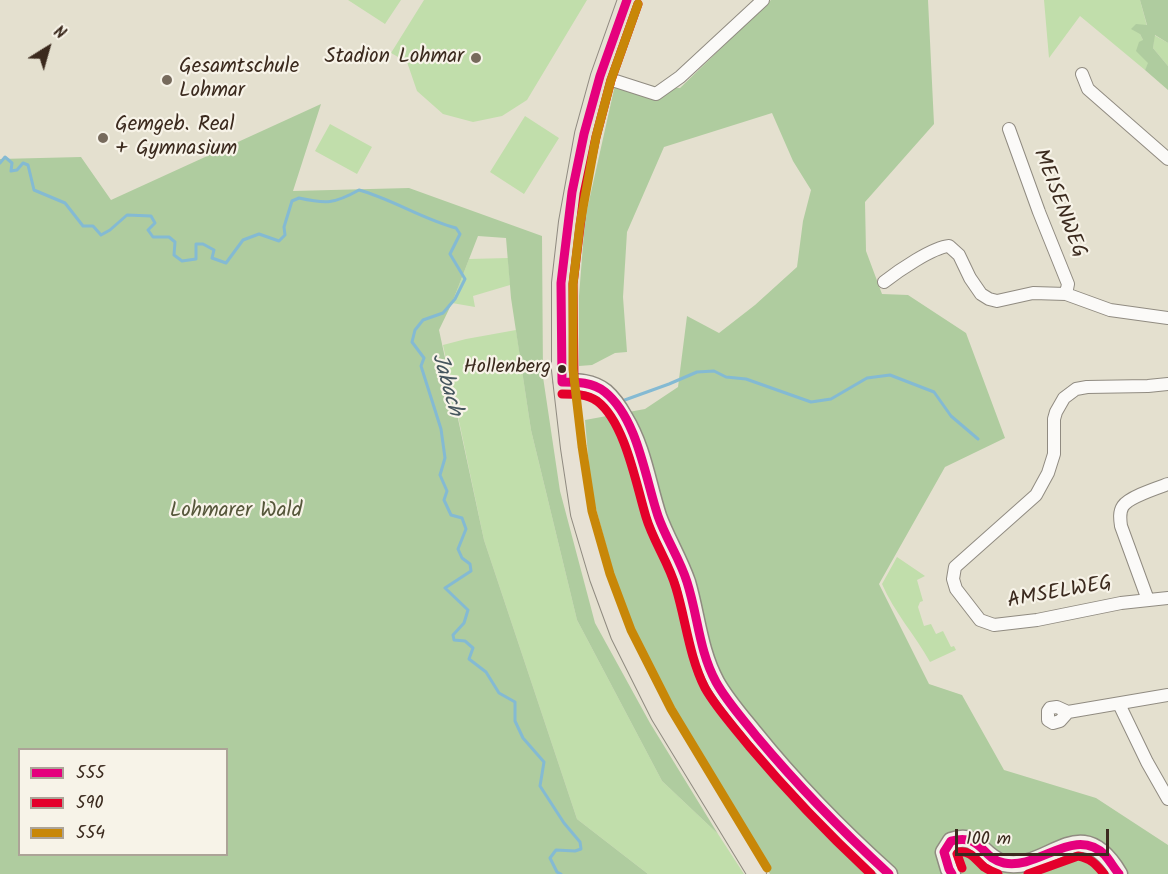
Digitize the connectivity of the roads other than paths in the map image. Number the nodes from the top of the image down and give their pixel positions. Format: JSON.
{"nodes":[{"id":1,"x":627,"y":0,"type":"edge"},
{"id":2,"x":763,"y":0,"type":"edge"},
{"id":3,"x":1082,"y":74,"type":"dead end"},
{"id":4,"x":600,"y":76,"type":"junction"},
{"id":5,"x":1009,"y":129,"type":"dead end"},
{"id":6,"x":1168,"y":159,"type":"edge"},
{"id":7,"x":884,"y":282,"type":"dead end"},
{"id":8,"x":1066,"y":294,"type":"junction"},
{"id":9,"x":1168,"y":318,"type":"edge"},
{"id":10,"x":562,"y":382,"type":"junction"},
{"id":11,"x":1168,"y":384,"type":"edge"},
{"id":12,"x":1168,"y":484,"type":"edge"},
{"id":13,"x":1168,"y":598,"type":"edge"},
{"id":14,"x":1148,"y":600,"type":"junction"},
{"id":15,"x":1168,"y":695,"type":"edge"},
{"id":16,"x":1119,"y":704,"type":"junction"},
{"id":17,"x":1068,"y":712,"type":"dead end"},
{"id":18,"x":1168,"y":799,"type":"edge"},
{"id":19,"x":757,"y":874,"type":"edge"},
{"id":20,"x":889,"y":874,"type":"edge"},
{"id":21,"x":952,"y":874,"type":"edge"},
{"id":22,"x":1119,"y":874,"type":"edge"}],
"edges":[{"from":1,"to":4,"type":"main road"},
{"from":2,"to":4,"type":"street"},
{"from":3,"to":6,"type":"street"},
{"from":4,"to":10,"type":"main road"},
{"from":5,"to":8,"type":"street","name":"MEISENWEG"},
{"from":7,"to":8,"type":"street"},
{"from":8,"to":9,"type":"street"},
{"from":10,"to":19,"type":"main road"},
{"from":10,"to":20,"type":"street"},
{"from":11,"to":14,"type":"street","name":"AMSELWEG"},
{"from":12,"to":14,"type":"street"},
{"from":13,"to":14,"type":"street","name":"AMSELWEG"},
{"from":15,"to":16,"type":"street"},
{"from":16,"to":17,"type":"street"},
{"from":16,"to":18,"type":"street"},
{"from":21,"to":22,"type":"street"}]}
